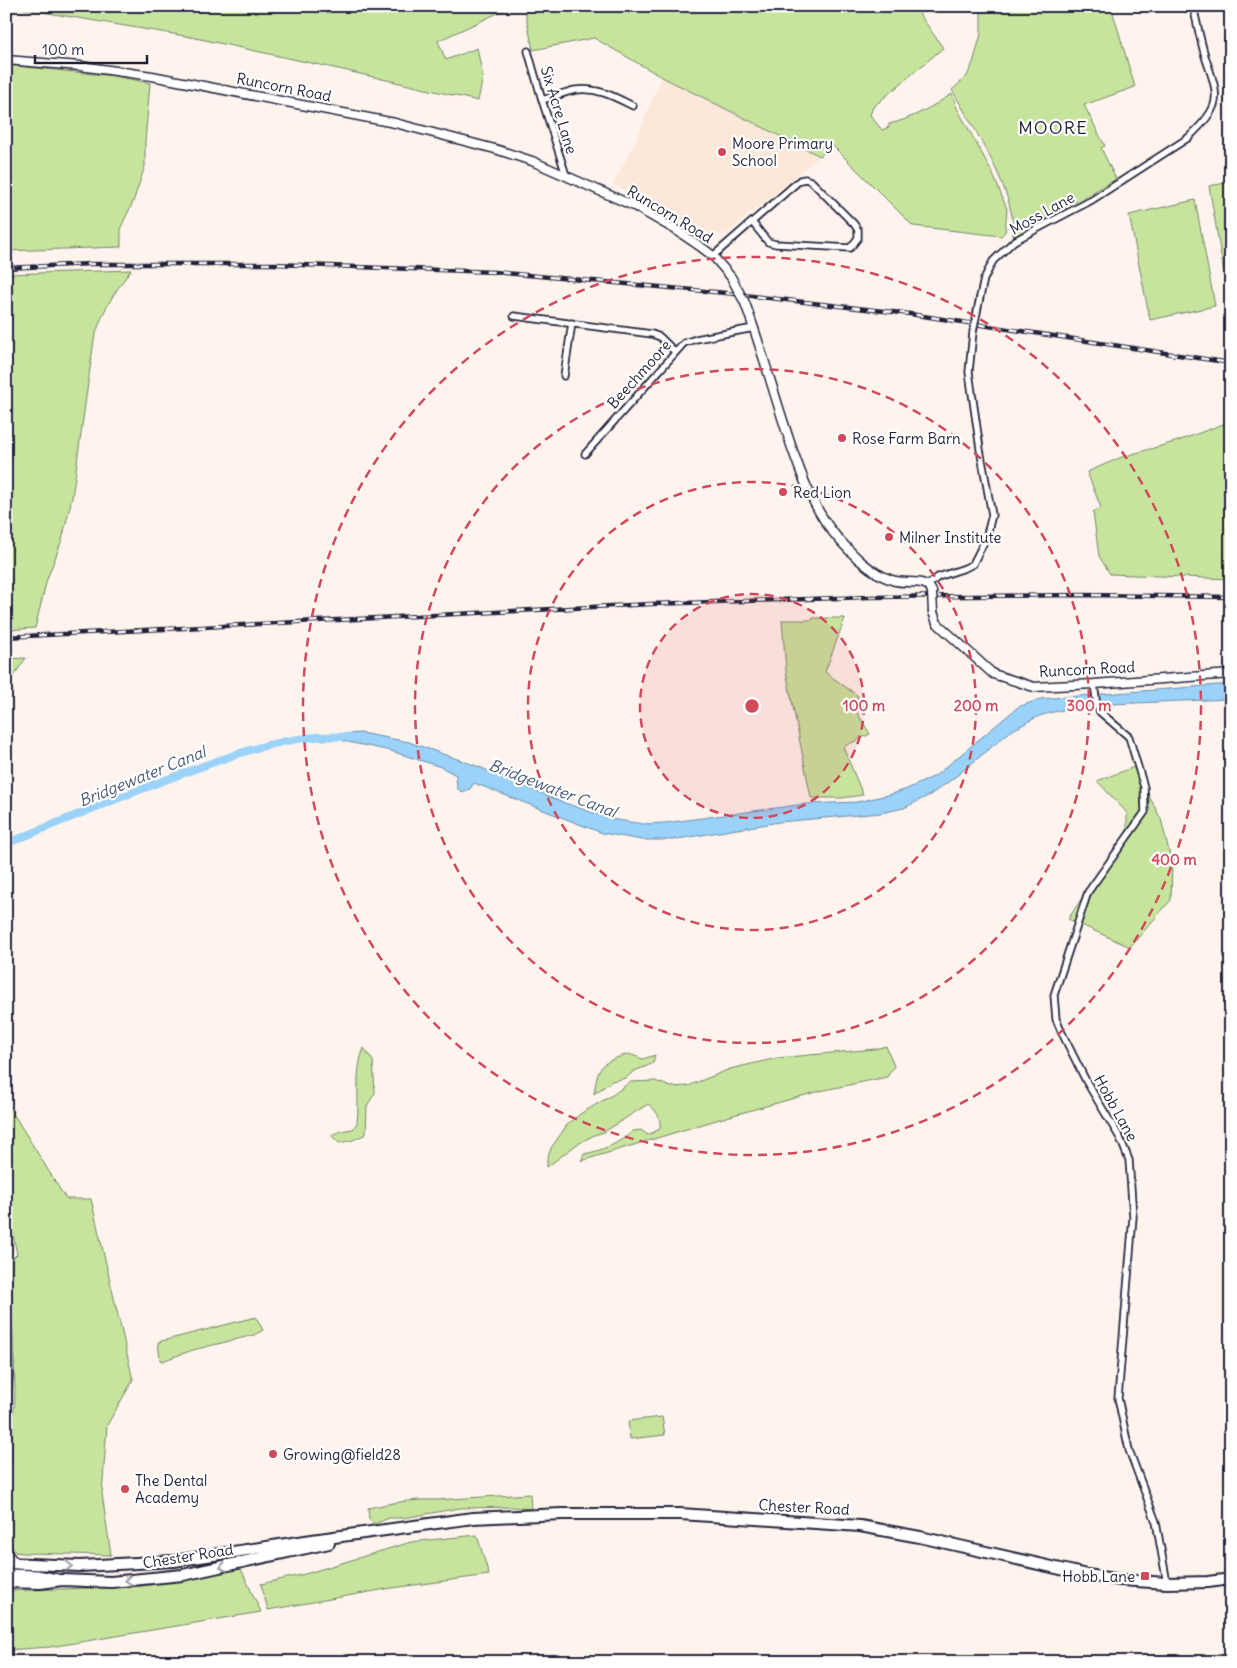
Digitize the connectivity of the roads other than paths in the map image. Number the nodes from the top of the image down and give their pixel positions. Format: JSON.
{"nodes":[{"id":1,"x":1193,"y":6,"type":"edge"},
{"id":2,"x":528,"y":51,"type":"dead end"},
{"id":3,"x":6,"y":60,"type":"edge"},
{"id":4,"x":542,"y":100,"type":"junction"},
{"id":5,"x":633,"y":106,"type":"dead end"},
{"id":6,"x":566,"y":175,"type":"junction"},
{"id":7,"x":752,"y":222,"type":"junction"},
{"id":8,"x":713,"y":256,"type":"junction"},
{"id":9,"x":514,"y":316,"type":"dead end"},
{"id":10,"x":572,"y":323,"type":"junction"},
{"id":11,"x":754,"y":328,"type":"junction"},
{"id":12,"x":675,"y":352,"type":"junction"},
{"id":13,"x":564,"y":376,"type":"dead end"},
{"id":14,"x":585,"y":454,"type":"dead end"},
{"id":15,"x":930,"y":588,"type":"junction"},
{"id":16,"x":1231,"y":674,"type":"edge"},
{"id":17,"x":1094,"y":687,"type":"junction"},
{"id":18,"x":6,"y":1288,"type":"edge"},
{"id":19,"x":6,"y":1402,"type":"edge"},
{"id":20,"x":371,"y":1532,"type":"junction"},
{"id":21,"x":6,"y":1553,"type":"edge"},
{"id":22,"x":6,"y":1563,"type":"edge"},
{"id":23,"x":20,"y":1564,"type":"junction"},
{"id":24,"x":6,"y":1574,"type":"edge"},
{"id":25,"x":1231,"y":1579,"type":"edge"},
{"id":26,"x":62,"y":1580,"type":"junction"},
{"id":27,"x":6,"y":1582,"type":"edge"},
{"id":28,"x":1167,"y":1583,"type":"junction"}],
"edges":[{"from":1,"to":15,"type":"street","name":"Moss Lane","bridge":true},
{"from":2,"to":4,"type":"street","name":"Six Acre Lane"},
{"from":3,"to":6,"type":"street","name":"Runcorn Road"},
{"from":4,"to":5,"type":"street"},
{"from":4,"to":6,"type":"street","name":"Six Acre Lane"},
{"from":6,"to":8,"type":"street","name":"Runcorn Road"},
{"from":7,"to":7,"type":"street"},
{"from":7,"to":8,"type":"street"},
{"from":8,"to":11,"type":"street","name":"Runcorn Road","bridge":true},
{"from":9,"to":10,"type":"street"},
{"from":10,"to":12,"type":"street"},
{"from":10,"to":13,"type":"street"},
{"from":11,"to":12,"type":"street","name":"Beechmoore"},
{"from":11,"to":15,"type":"street","name":"Runcorn Road"},
{"from":12,"to":14,"type":"street","name":"Beechmoore"},
{"from":15,"to":17,"type":"street","name":"Runcorn Road","bridge":true},
{"from":16,"to":17,"type":"street","name":"Runcorn Road"},
{"from":17,"to":28,"type":"street","name":"Hobb Lane"},
{"from":18,"to":19,"type":"main road"},
{"from":23,"to":20,"type":"highway","name":"Chester Road","one_way":true},
{"from":20,"to":26,"type":"highway","name":"Chester Road","one_way":true},
{"from":20,"to":28,"type":"highway","name":"Chester Road"},
{"from":21,"to":23,"type":"main road"},
{"from":22,"to":23,"type":"highway","name":"Chester Road"},
{"from":24,"to":26,"type":"main road"},
{"from":25,"to":28,"type":"highway","name":"Chester Road"},
{"from":26,"to":27,"type":"highway","name":"Chester Road"}]}
